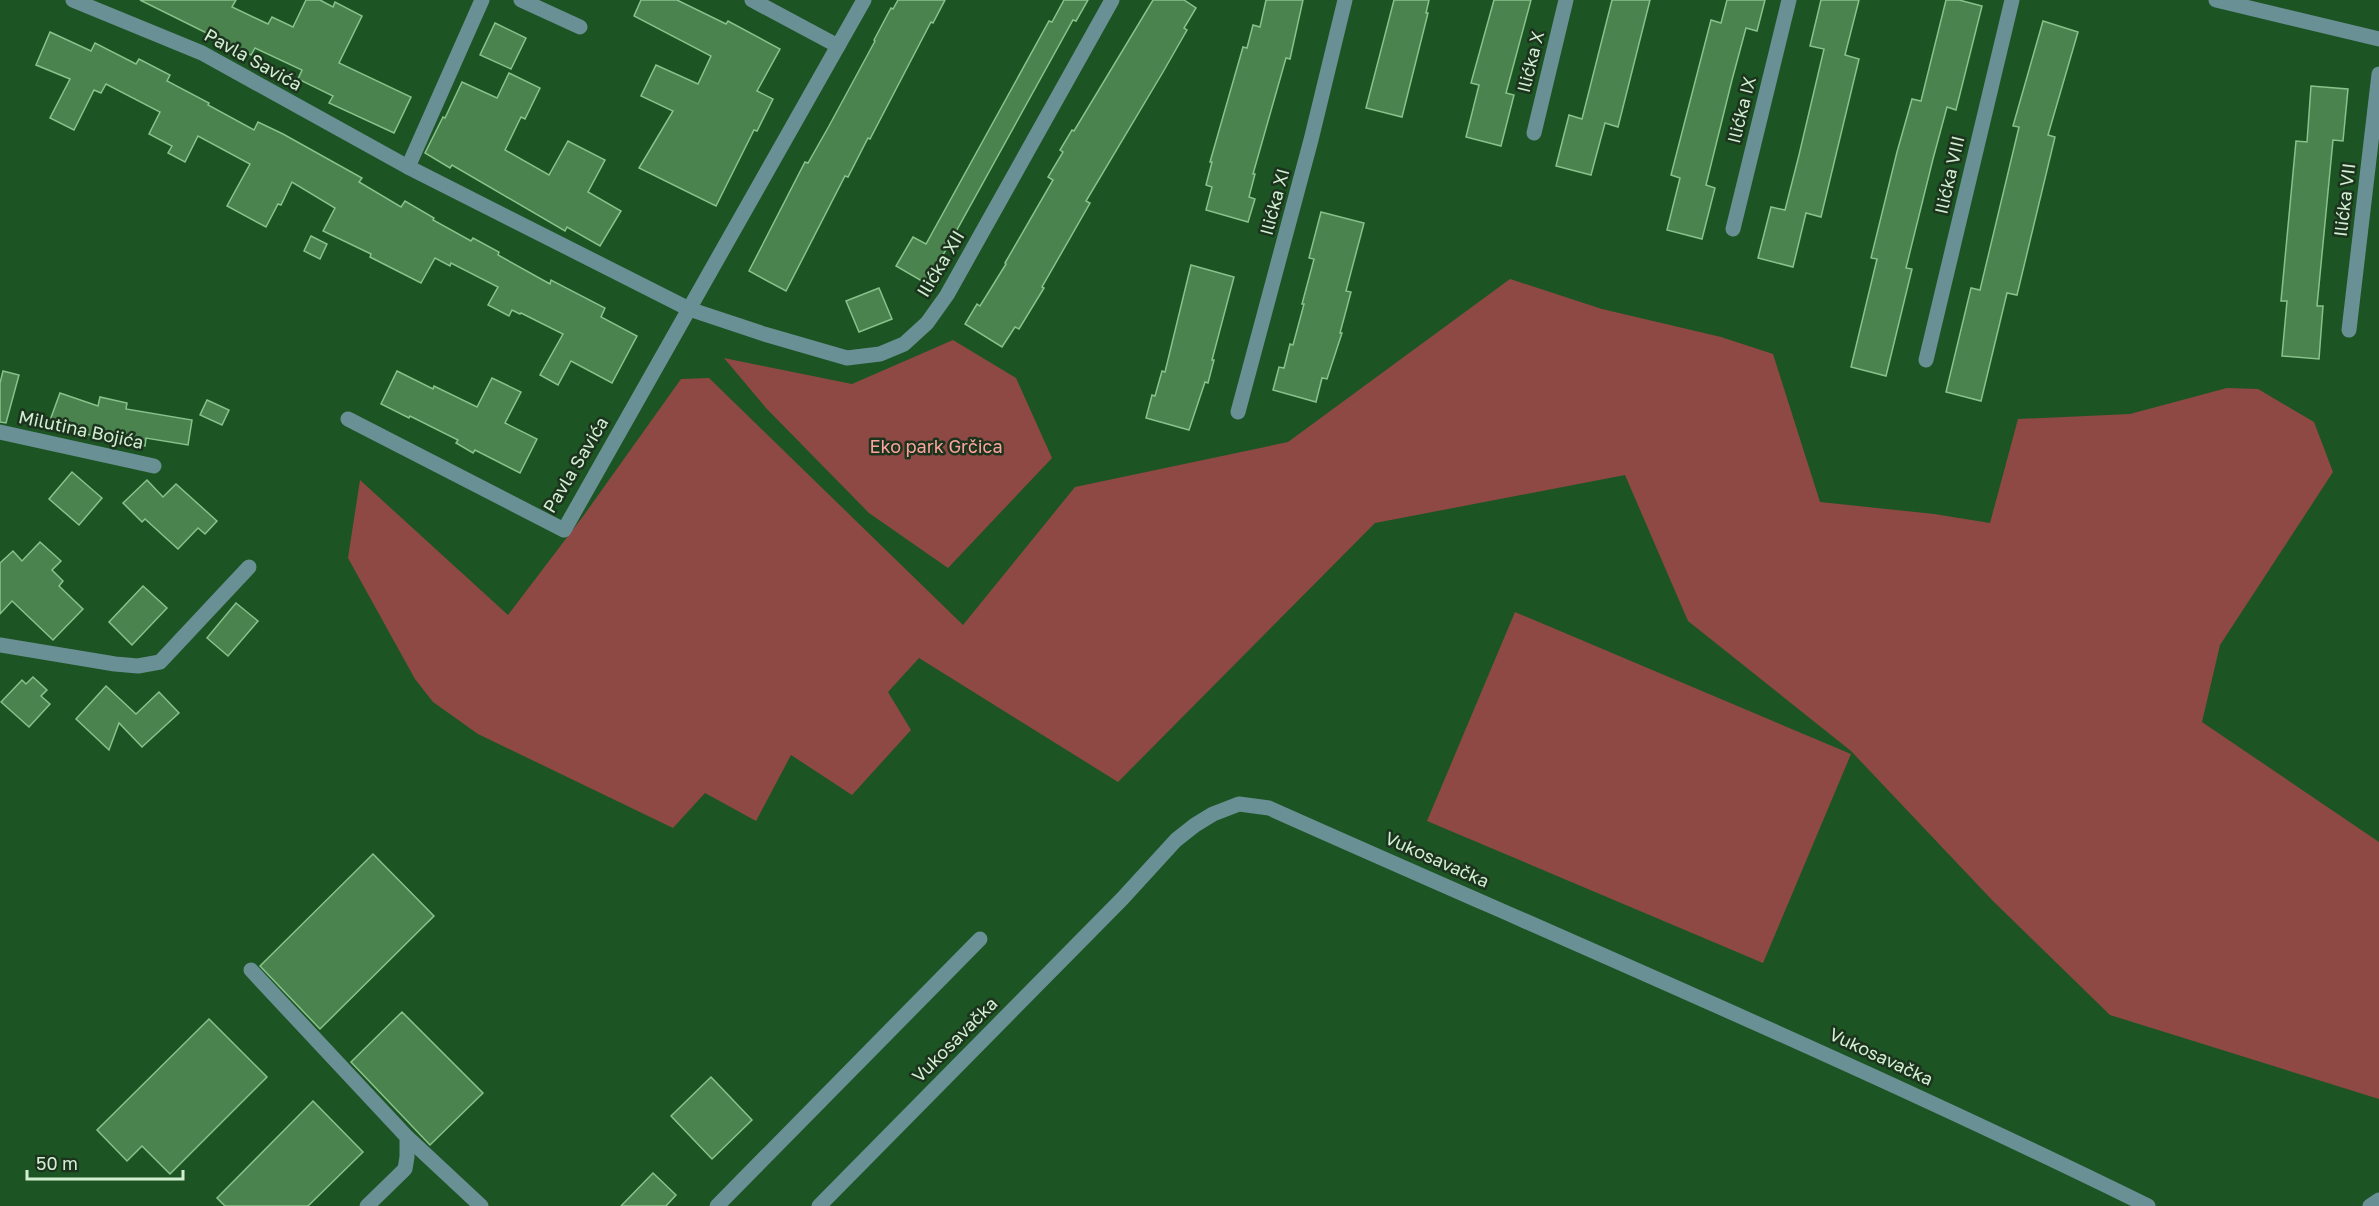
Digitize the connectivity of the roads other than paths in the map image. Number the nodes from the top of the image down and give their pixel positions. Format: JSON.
{"nodes":[{"id":1,"x":73,"y":0,"type":"edge"},
{"id":2,"x":482,"y":0,"type":"edge"},
{"id":3,"x":521,"y":0,"type":"edge"},
{"id":4,"x":752,"y":0,"type":"edge"},
{"id":5,"x":864,"y":0,"type":"edge"},
{"id":6,"x":1112,"y":0,"type":"edge"},
{"id":7,"x":1345,"y":0,"type":"edge"},
{"id":8,"x":1566,"y":0,"type":"edge"},
{"id":9,"x":1789,"y":0,"type":"edge"},
{"id":10,"x":2012,"y":0,"type":"edge"},
{"id":11,"x":2216,"y":0,"type":"edge"},
{"id":12,"x":580,"y":27,"type":"dead end"},
{"id":13,"x":2379,"y":39,"type":"edge"},
{"id":14,"x":838,"y":46,"type":"junction"},
{"id":15,"x":2379,"y":74,"type":"edge"},
{"id":16,"x":1534,"y":133,"type":"dead end"},
{"id":17,"x":408,"y":168,"type":"junction"},
{"id":18,"x":1733,"y":229,"type":"dead end"},
{"id":19,"x":689,"y":309,"type":"junction"},
{"id":20,"x":2349,"y":330,"type":"dead end"},
{"id":21,"x":1926,"y":360,"type":"dead end"},
{"id":22,"x":1238,"y":412,"type":"dead end"},
{"id":23,"x":348,"y":419,"type":"dead end"},
{"id":24,"x":0,"y":432,"type":"edge"},
{"id":25,"x":154,"y":466,"type":"dead end"},
{"id":26,"x":249,"y":567,"type":"dead end"},
{"id":27,"x":0,"y":645,"type":"edge"},
{"id":28,"x":980,"y":939,"type":"dead end"},
{"id":29,"x":251,"y":970,"type":"dead end"},
{"id":30,"x":407,"y":1137,"type":"junction"},
{"id":31,"x":2379,"y":1200,"type":"edge"},
{"id":32,"x":719,"y":1205,"type":"edge"},
{"id":33,"x":367,"y":1206,"type":"edge"},
{"id":34,"x":481,"y":1206,"type":"edge"},
{"id":35,"x":819,"y":1206,"type":"edge"},
{"id":36,"x":2148,"y":1206,"type":"edge"},
{"id":37,"x":2370,"y":1206,"type":"edge"}],
"edges":[{"from":1,"to":17,"type":"street","name":"Pavla Savića"},
{"from":2,"to":17,"type":"street"},
{"from":3,"to":12,"type":"street"},
{"from":4,"to":14,"type":"street"},
{"from":5,"to":14,"type":"street","name":"Pavla Savića"},
{"from":6,"to":19,"type":"street","name":"Ilićka XII"},
{"from":7,"to":22,"type":"street","name":"Ilićka XI"},
{"from":8,"to":16,"type":"street","name":"Ilićka X"},
{"from":9,"to":18,"type":"street","name":"Ilićka IX"},
{"from":10,"to":21,"type":"street","name":"Ilićka VIII"},
{"from":11,"to":13,"type":"street"},
{"from":14,"to":19,"type":"street","name":"Pavla Savića"},
{"from":15,"to":20,"type":"street","name":"Ilićka VII"},
{"from":17,"to":19,"type":"street","name":"Pavla Savića"},
{"from":19,"to":23,"type":"street","name":"Pavla Savića"},
{"from":24,"to":25,"type":"street","name":"Milutina Bojića"},
{"from":26,"to":27,"type":"street"},
{"from":28,"to":32,"type":"street"},
{"from":29,"to":30,"type":"street"},
{"from":30,"to":33,"type":"street"},
{"from":30,"to":34,"type":"street"},
{"from":31,"to":37,"type":"street"},
{"from":35,"to":36,"type":"street","name":"Vukosavačka"}]}
